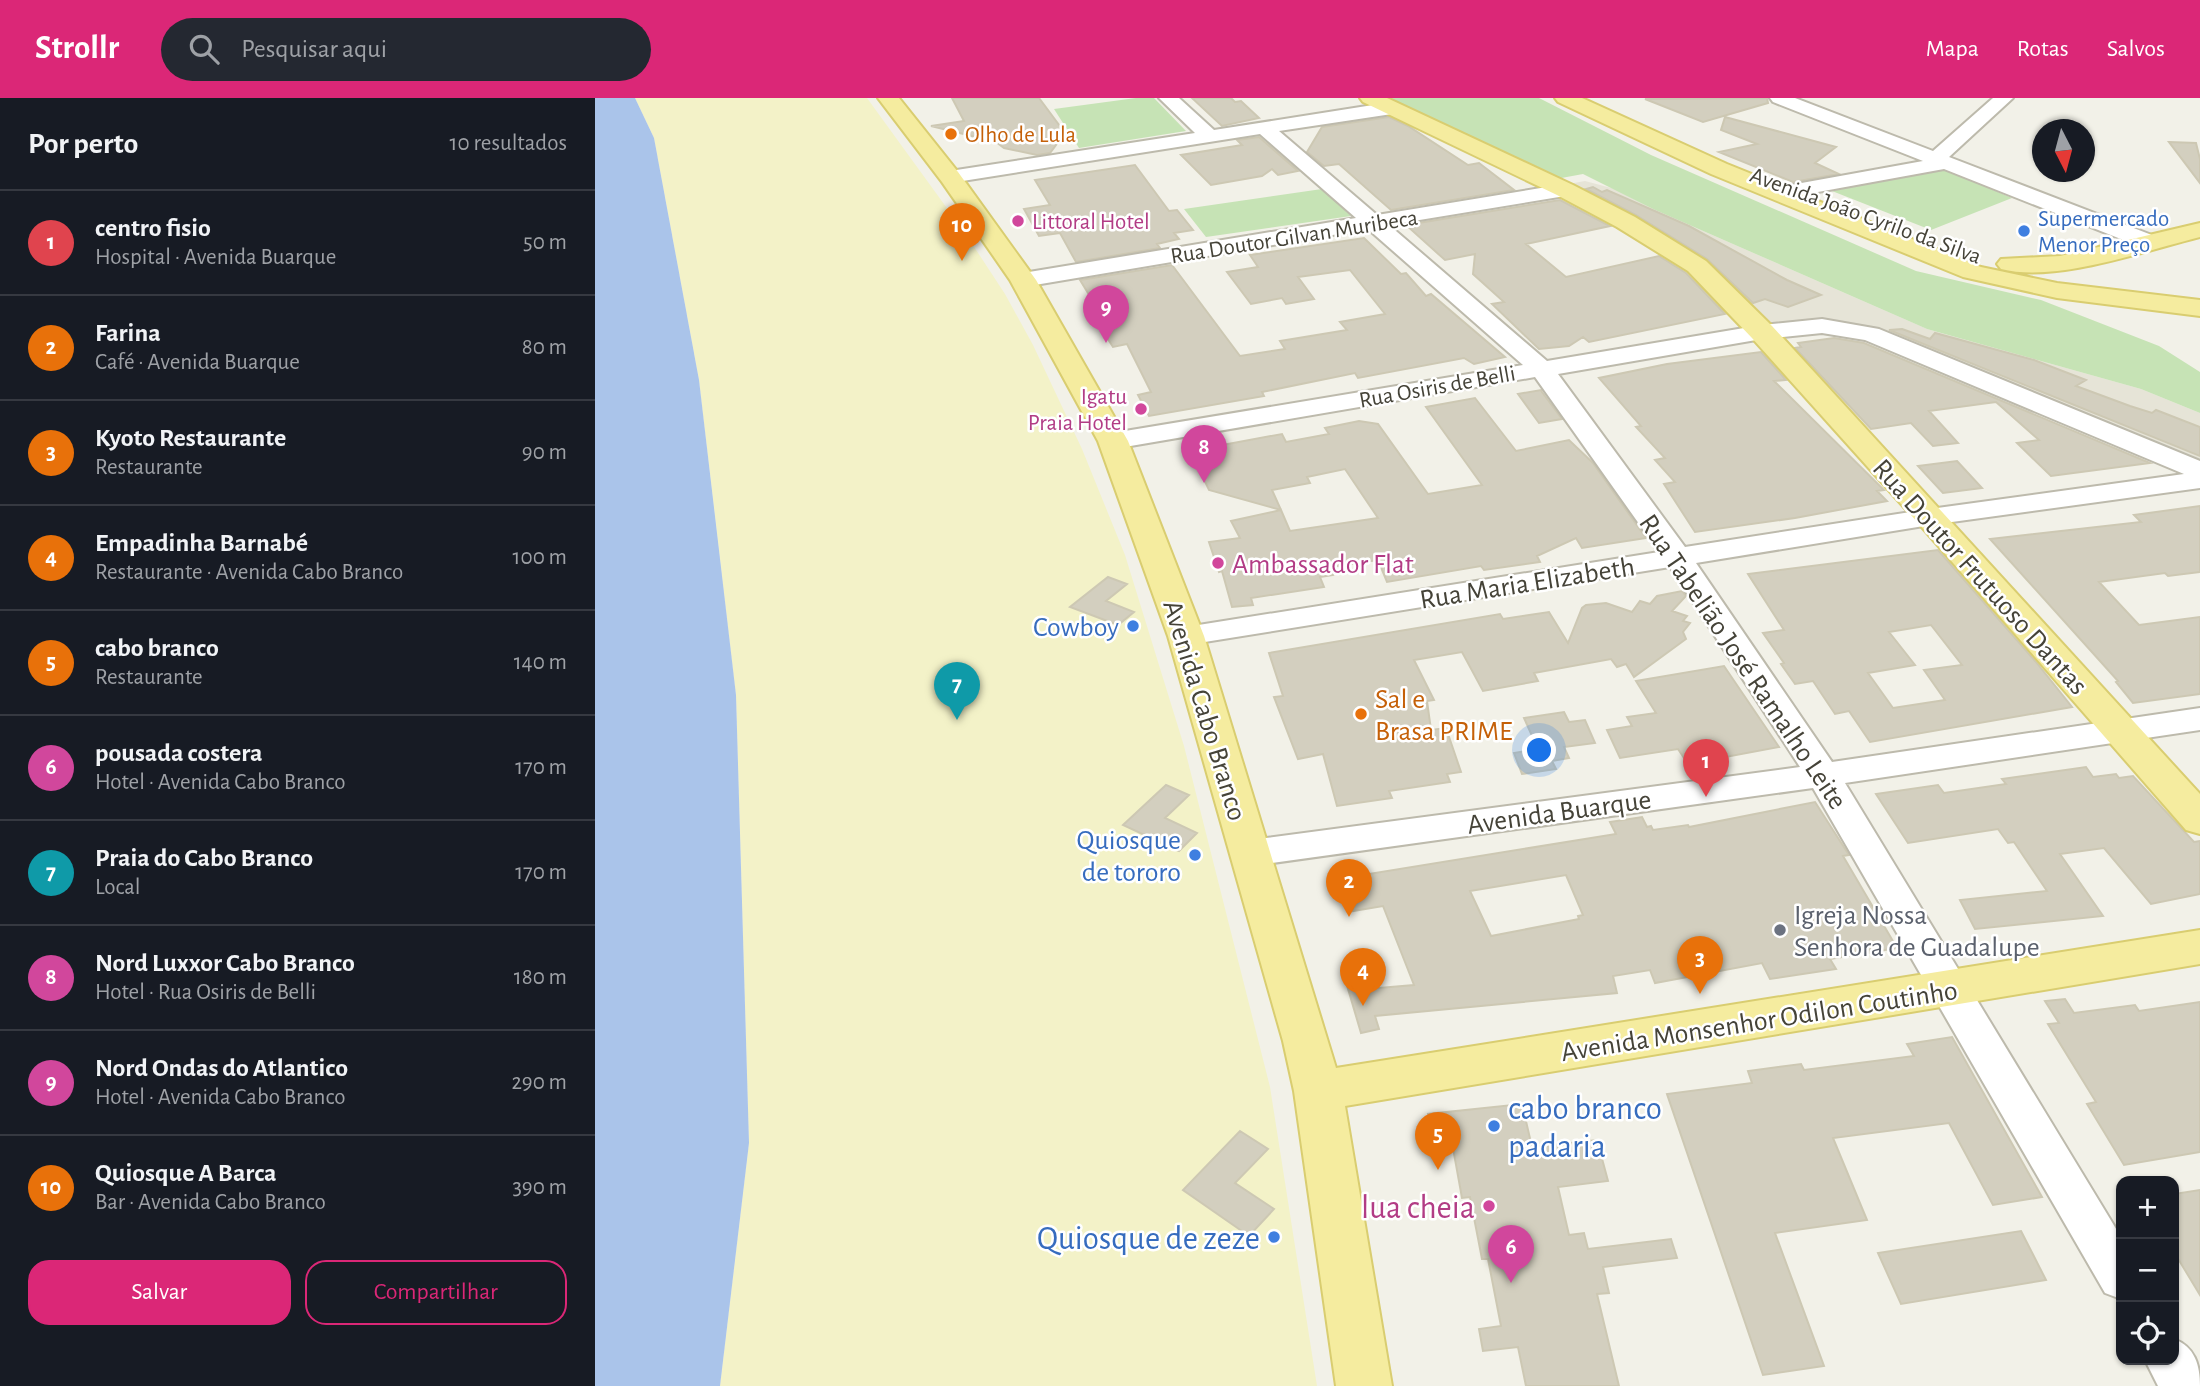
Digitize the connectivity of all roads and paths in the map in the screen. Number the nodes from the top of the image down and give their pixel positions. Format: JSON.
{"nodes":[{"id":1,"x":888,"y":98,"type":"edge"},
{"id":2,"x":1168,"y":98,"type":"edge"},
{"id":3,"x":1370,"y":98,"type":"edge"},
{"id":4,"x":1565,"y":98,"type":"edge"},
{"id":5,"x":1585,"y":98,"type":"edge"},
{"id":6,"x":1779,"y":98,"type":"edge"},
{"id":7,"x":2004,"y":98,"type":"edge"},
{"id":8,"x":1392,"y":108,"type":"junction"},
{"id":9,"x":1264,"y":128,"type":"junction"},
{"id":10,"x":1209,"y":136,"type":"junction"},
{"id":11,"x":1940,"y":161,"type":"junction"},
{"id":12,"x":950,"y":177,"type":"junction"},
{"id":13,"x":1565,"y":190,"type":"junction"},
{"id":14,"x":1796,"y":190,"type":"junction"},
{"id":15,"x":1375,"y":223,"type":"junction"},
{"id":16,"x":2200,"y":230,"type":"edge"},
{"id":17,"x":2149,"y":242,"type":"junction"},
{"id":18,"x":2097,"y":257,"type":"junction"},
{"id":19,"x":1023,"y":280,"type":"junction"},
{"id":20,"x":2188,"y":307,"type":"edge"},
{"id":21,"x":1762,"y":332,"type":"junction"},
{"id":22,"x":1541,"y":368,"type":"junction"},
{"id":23,"x":1113,"y":441,"type":"junction"},
{"id":24,"x":2200,"y":471,"type":"edge"},
{"id":25,"x":2200,"y":480,"type":"edge"},
{"id":26,"x":1930,"y":517,"type":"junction"},
{"id":27,"x":1679,"y":559,"type":"junction"},
{"id":28,"x":1186,"y":636,"type":"junction"},
{"id":29,"x":2200,"y":719,"type":"edge"},
{"id":30,"x":2119,"y":731,"type":"junction"},
{"id":31,"x":1823,"y":775,"type":"junction"},
{"id":32,"x":2200,"y":820,"type":"edge"},
{"id":33,"x":1251,"y":853,"type":"junction"},
{"id":34,"x":2200,"y":947,"type":"edge"},
{"id":35,"x":1951,"y":989,"type":"junction"},
{"id":36,"x":1318,"y":1091,"type":"junction"},
{"id":37,"x":2116,"y":1270,"type":"edge"},
{"id":38,"x":2172,"y":1365,"type":"edge"},
{"id":39,"x":1364,"y":1386,"type":"edge"},
{"id":40,"x":2185,"y":1386,"type":"edge"}],
"edges":[{"from":1,"to":12,"type":"main road","name":"Avenida Cabo Branco"},
{"from":2,"to":10,"type":"street"},
{"from":3,"to":8,"type":"main road","name":"Rua Doutor Frutuoso Dantas"},
{"from":4,"to":20,"type":"main road","name":"Avenida João Cyrilo da Silva"},
{"from":5,"to":14,"type":"main road","name":"Avenida João Cyrilo da Silva"},
{"from":6,"to":11,"type":"street"},
{"from":7,"to":11,"type":"street"},
{"from":8,"to":9,"type":"street"},
{"from":8,"to":13,"type":"main road","name":"Rua Doutor Frutuoso Dantas"},
{"from":9,"to":10,"type":"street"},
{"from":9,"to":15,"type":"street","name":"Rua Tabelião José Ramalho Leite"},
{"from":10,"to":12,"type":"street"},
{"from":11,"to":14,"type":"street"},
{"from":11,"to":17,"type":"street"},
{"from":12,"to":19,"type":"main road","name":"Avenida Cabo Branco"},
{"from":13,"to":15,"type":"street","name":"Rua Doutor Gilvan Muribeca"},
{"from":13,"to":21,"type":"main road","name":"Rua Doutor Frutuoso Dantas"},
{"from":14,"to":18,"type":"main road","name":"Avenida João Cyrilo da Silva"},
{"from":15,"to":19,"type":"street","name":"Rua Doutor Gilvan Muribeca"},
{"from":15,"to":22,"type":"street","name":"Rua Tabelião José Ramalho Leite"},
{"from":16,"to":17,"type":"main road","name":"Avenida João Cyrilo da Silva"},
{"from":17,"to":18,"type":"main road","name":"Avenida João Cyrilo da Silva"},
{"from":18,"to":20,"type":"main road"},
{"from":19,"to":23,"type":"main road","name":"Avenida Cabo Branco"},
{"from":21,"to":22,"type":"street","name":"Rua Osiris de Belli"},
{"from":21,"to":24,"type":"street","name":"Rua Osiris de Belli"},
{"from":21,"to":26,"type":"main road","name":"Rua Doutor Frutuoso Dantas"},
{"from":22,"to":23,"type":"street","name":"Rua Osiris de Belli"},
{"from":22,"to":27,"type":"street","name":"Rua Tabelião José Ramalho Leite"},
{"from":23,"to":28,"type":"main road","name":"Avenida Cabo Branco"},
{"from":25,"to":26,"type":"street","name":"Rua Maria Elizabeth"},
{"from":26,"to":27,"type":"street","name":"Rua Maria Elizabeth"},
{"from":26,"to":30,"type":"main road","name":"Rua Doutor Frutuoso Dantas"},
{"from":27,"to":28,"type":"street","name":"Rua Maria Elizabeth"},
{"from":27,"to":31,"type":"street","name":"Rua Tabelião José Ramalho Leite"},
{"from":28,"to":33,"type":"main road","name":"Avenida Cabo Branco"},
{"from":29,"to":30,"type":"street","name":"Avenida Buarque"},
{"from":30,"to":31,"type":"street","name":"Avenida Buarque"},
{"from":30,"to":32,"type":"main road","name":"Rua Doutor Frutuoso Dantas"},
{"from":31,"to":33,"type":"street","name":"Avenida Buarque"},
{"from":31,"to":35,"type":"street","name":"Rua Tabelião José Ramalho Leite"},
{"from":33,"to":36,"type":"main road","name":"Avenida Cabo Branco"},
{"from":34,"to":35,"type":"main road","name":"Avenida Monsenhor Odilon Coutinho"},
{"from":35,"to":36,"type":"main road","name":"Avenida Monsenhor Odilon Coutinho"},
{"from":35,"to":37,"type":"street","name":"Rua Tabelião José Ramalho Leite"},
{"from":36,"to":39,"type":"main road","name":"Avenida Cabo Branco"},
{"from":38,"to":40,"type":"street"}]}
